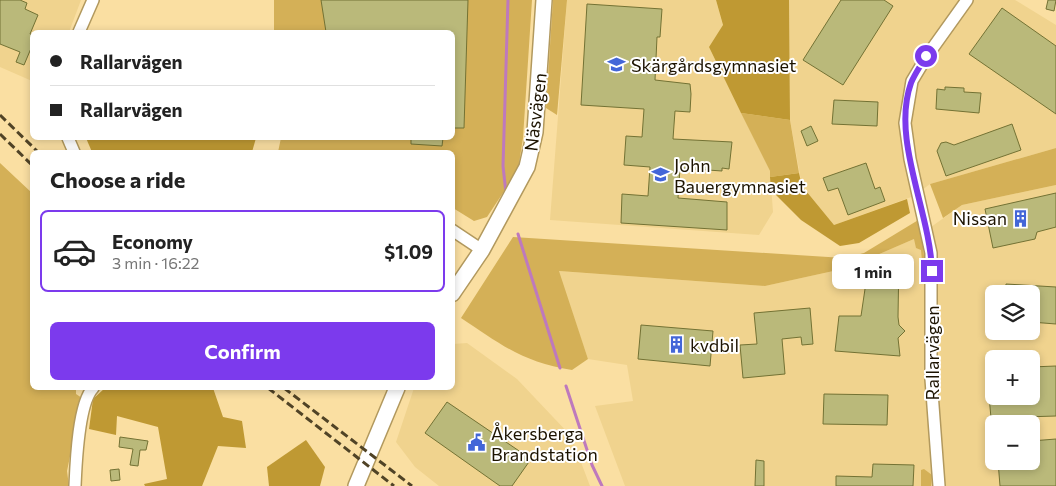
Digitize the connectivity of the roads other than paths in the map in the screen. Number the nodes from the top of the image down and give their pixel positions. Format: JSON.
{"nodes":[{"id":1,"x":93,"y":0,"type":"edge"},
{"id":2,"x":544,"y":0,"type":"edge"},
{"id":3,"x":967,"y":0,"type":"edge"},
{"id":4,"x":80,"y":30,"type":"edge"},
{"id":5,"x":455,"y":232,"type":"edge"},
{"id":6,"x":482,"y":250,"type":"junction"},
{"id":7,"x":455,"y":290,"type":"edge"},
{"id":8,"x":92,"y":390,"type":"edge"},
{"id":9,"x":396,"y":390,"type":"edge"},
{"id":10,"x":75,"y":486,"type":"edge"},
{"id":11,"x":356,"y":486,"type":"edge"},
{"id":12,"x":939,"y":486,"type":"edge"}],
"edges":[{"from":1,"to":4,"type":"street"},
{"from":2,"to":6,"type":"street","name":"Näsvägen"},
{"from":3,"to":12,"type":"street","name":"Rallarvägen"},
{"from":5,"to":6,"type":"street"},
{"from":6,"to":7,"type":"street","name":"Näsvägen"},
{"from":8,"to":10,"type":"street"},
{"from":9,"to":11,"type":"street"}]}
